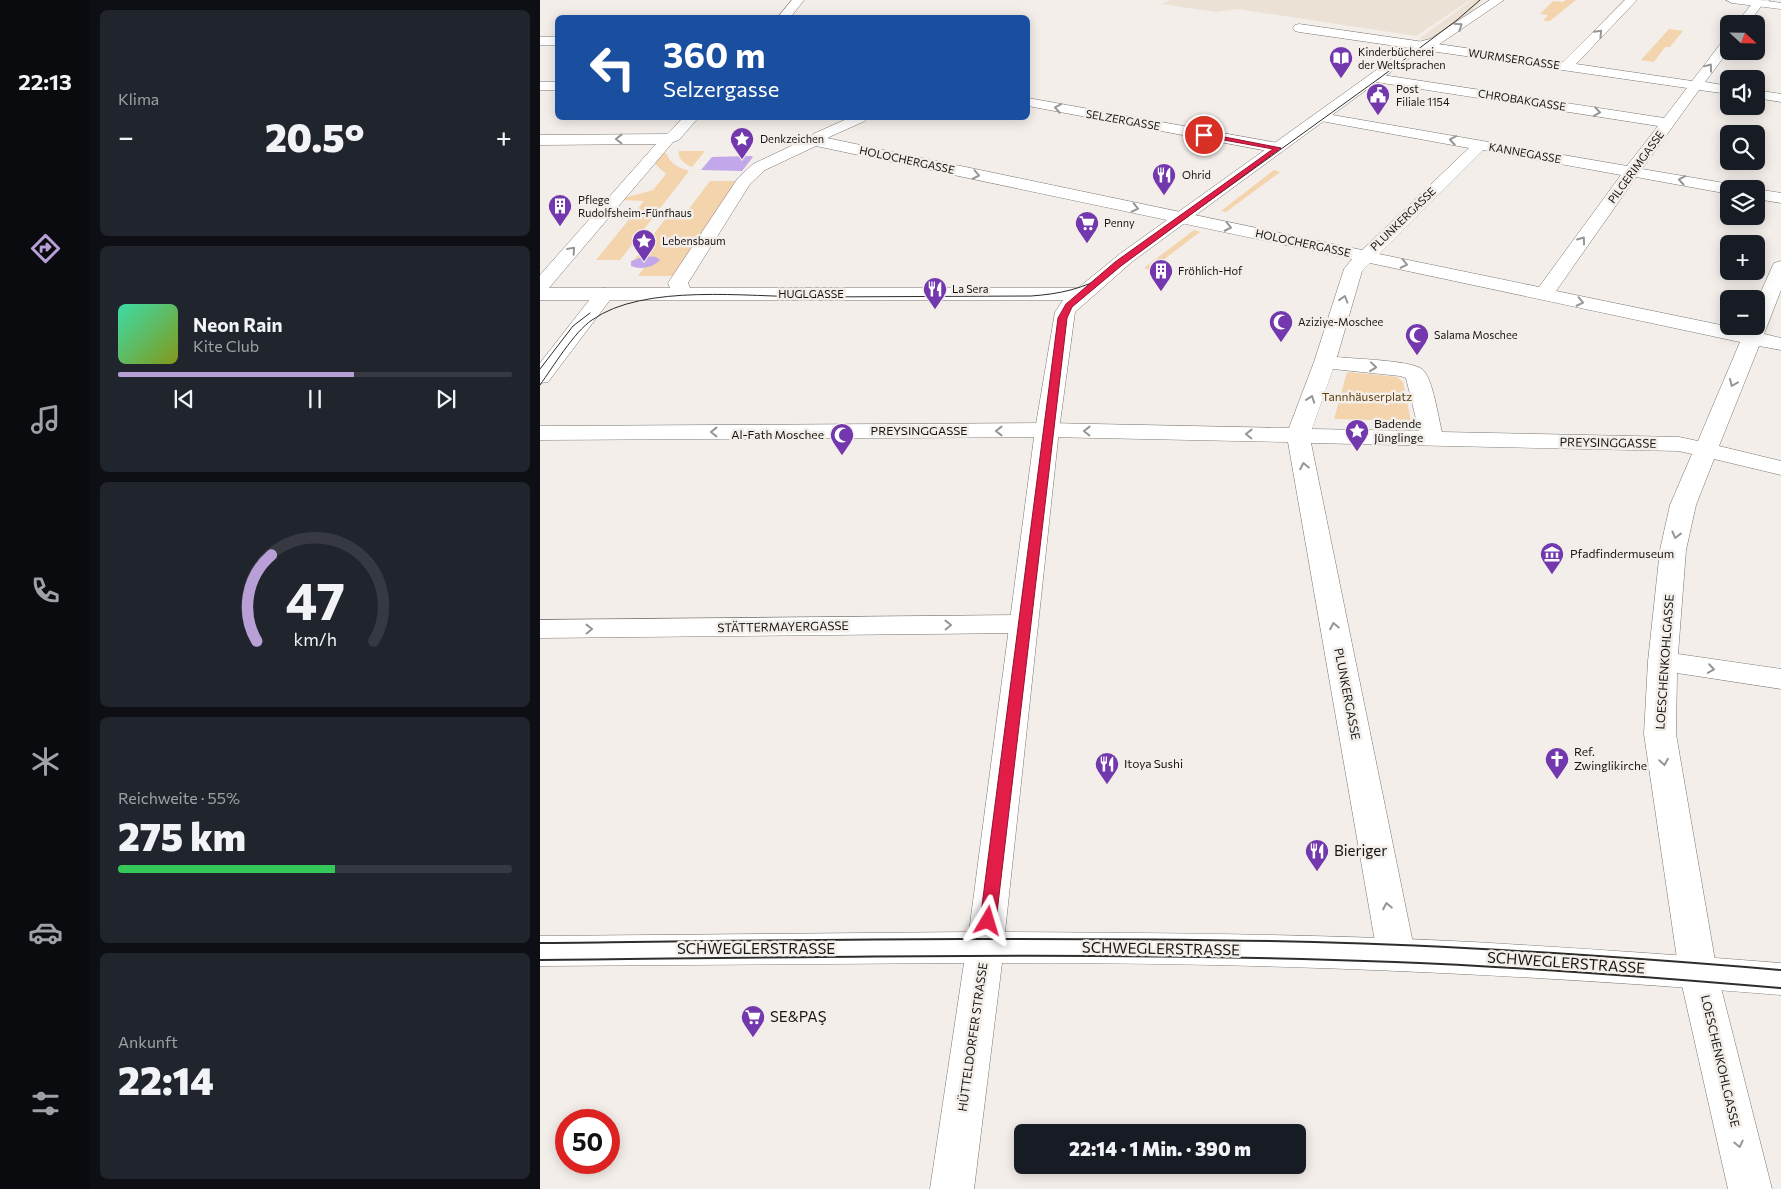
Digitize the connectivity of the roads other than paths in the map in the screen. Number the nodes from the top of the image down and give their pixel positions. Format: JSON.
{"nodes":[{"id":1,"x":798,"y":0,"type":"edge"},
{"id":2,"x":1498,"y":0,"type":"edge"},
{"id":3,"x":1631,"y":0,"type":"edge"},
{"id":4,"x":1732,"y":0,"type":"edge"},
{"id":5,"x":1761,"y":2,"type":"edge"},
{"id":6,"x":1781,"y":6,"type":"edge"},
{"id":7,"x":786,"y":15,"type":"edge"},
{"id":8,"x":1750,"y":15,"type":"edge"},
{"id":9,"x":1299,"y":28,"type":"dead end"},
{"id":10,"x":1426,"y":31,"type":"dead end"},
{"id":11,"x":540,"y":41,"type":"edge"},
{"id":12,"x":555,"y":41,"type":"edge"},
{"id":13,"x":1418,"y":46,"type":"junction"},
{"id":14,"x":1720,"y":53,"type":"edge"},
{"id":15,"x":1566,"y":67,"type":"junction"},
{"id":16,"x":1376,"y":78,"type":"junction"},
{"id":17,"x":1696,"y":85,"type":"junction"},
{"id":18,"x":540,"y":86,"type":"edge"},
{"id":19,"x":555,"y":86,"type":"edge"},
{"id":20,"x":1720,"y":89,"type":"edge"},
{"id":21,"x":1765,"y":95,"type":"edge"},
{"id":22,"x":1781,"y":98,"type":"edge"},
{"id":23,"x":1030,"y":102,"type":"edge"},
{"id":24,"x":1321,"y":117,"type":"junction"},
{"id":25,"x":689,"y":120,"type":"edge"},
{"id":26,"x":855,"y":120,"type":"edge"},
{"id":27,"x":1668,"y":123,"type":"junction"},
{"id":28,"x":668,"y":139,"type":"junction"},
{"id":29,"x":540,"y":140,"type":"edge"},
{"id":30,"x":823,"y":142,"type":"junction"},
{"id":31,"x":1480,"y":145,"type":"junction"},
{"id":32,"x":1278,"y":148,"type":"junction"},
{"id":33,"x":1632,"y":171,"type":"junction"},
{"id":34,"x":1720,"y":187,"type":"edge"},
{"id":35,"x":1765,"y":195,"type":"edge"},
{"id":36,"x":1781,"y":198,"type":"edge"},
{"id":37,"x":1180,"y":218,"type":"junction"},
{"id":38,"x":1365,"y":256,"type":"junction"},
{"id":39,"x":1781,"y":266,"type":"edge"},
{"id":40,"x":540,"y":287,"type":"edge"},
{"id":41,"x":677,"y":293,"type":"junction"},
{"id":42,"x":540,"y":294,"type":"edge"},
{"id":43,"x":604,"y":294,"type":"junction"},
{"id":44,"x":1083,"y":294,"type":"junction"},
{"id":45,"x":1544,"y":294,"type":"junction"},
{"id":46,"x":1752,"y":338,"type":"junction"},
{"id":47,"x":1781,"y":344,"type":"edge"},
{"id":48,"x":1325,"y":362,"type":"junction"},
{"id":49,"x":540,"y":377,"type":"edge"},
{"id":50,"x":1047,"y":430,"type":"junction"},
{"id":51,"x":540,"y":433,"type":"edge"},
{"id":52,"x":1298,"y":435,"type":"junction"},
{"id":53,"x":1432,"y":439,"type":"junction"},
{"id":54,"x":1705,"y":450,"type":"junction"},
{"id":55,"x":1781,"y":468,"type":"edge"},
{"id":56,"x":1025,"y":624,"type":"junction"},
{"id":57,"x":540,"y":629,"type":"edge"},
{"id":58,"x":1663,"y":662,"type":"junction"},
{"id":59,"x":1781,"y":679,"type":"edge"},
{"id":60,"x":985,"y":947,"type":"junction"},
{"id":61,"x":540,"y":951,"type":"edge"},
{"id":62,"x":1396,"y":953,"type":"junction"},
{"id":63,"x":1698,"y":972,"type":"junction"},
{"id":64,"x":1781,"y":979,"type":"edge"},
{"id":65,"x":952,"y":1189,"type":"edge"},
{"id":66,"x":1750,"y":1189,"type":"edge"}],
"edges":[{"from":1,"to":7,"type":"street"},
{"from":13,"to":2,"type":"street","name":"HÜTTELDORFER STRASSE","one_way":true},
{"from":15,"to":3,"type":"street","one_way":true},
{"from":4,"to":5,"type":"street"},
{"from":5,"to":6,"type":"street"},
{"from":5,"to":8,"type":"street"},
{"from":9,"to":13,"type":"street","name":"WURMSERGASSE"},
{"from":10,"to":13,"type":"street","name":"HÜTTELDORFER STRASSE"},
{"from":11,"to":12,"type":"street"},
{"from":13,"to":15,"type":"street","name":"WURMSERGASSE"},
{"from":13,"to":16,"type":"street","name":"HÜTTELDORFER STRASSE"},
{"from":17,"to":14,"type":"street","name":"PILGERIMGASSE","one_way":true},
{"from":15,"to":17,"type":"street","name":"WURMSERGASSE"},
{"from":16,"to":24,"type":"street","name":"HÜTTELDORFER STRASSE"},
{"from":16,"to":27,"type":"street","name":"CHROBAKGASSE","one_way":true},
{"from":17,"to":20,"type":"street","name":"WURMSERGASSE"},
{"from":17,"to":27,"type":"street","name":"PILGERIMGASSE"},
{"from":18,"to":19,"type":"street"},
{"from":21,"to":22,"type":"street"},
{"from":32,"to":23,"type":"street","name":"SELZERGASSE","one_way":true},
{"from":31,"to":24,"type":"street","name":"KANNEGASSE","one_way":true},
{"from":24,"to":32,"type":"street","name":"HÜTTELDORFER STRASSE"},
{"from":25,"to":28,"type":"street"},
{"from":26,"to":30,"type":"street"},
{"from":27,"to":33,"type":"street","name":"PILGERIMGASSE"},
{"from":28,"to":29,"type":"street","one_way":true},
{"from":40,"to":28,"type":"street","one_way":true},
{"from":30,"to":37,"type":"street","name":"HOLOCHERGASSE","one_way":true},
{"from":30,"to":41,"type":"street"},
{"from":31,"to":33,"type":"street","name":"KANNEGASSE"},
{"from":31,"to":38,"type":"street","name":"PLUNKERGASSE"},
{"from":32,"to":37,"type":"street","name":"HÜTTELDORFER STRASSE"},
{"from":34,"to":33,"type":"street","name":"KANNEGASSE","one_way":true},
{"from":45,"to":33,"type":"street","name":"PILGERIMGASSE","one_way":true},
{"from":35,"to":36,"type":"street"},
{"from":37,"to":38,"type":"street","name":"HOLOCHERGASSE","one_way":true},
{"from":37,"to":44,"type":"street","name":"HÜTTELDORFER STRASSE"},
{"from":38,"to":45,"type":"street","name":"HOLOCHERGASSE","one_way":true},
{"from":48,"to":38,"type":"street","name":"PLUNKERGASSE","one_way":true},
{"from":39,"to":46,"type":"street","name":"LOESCHENKOHLGASSE"},
{"from":41,"to":43,"type":"street","name":"HUGLGASSE"},
{"from":41,"to":44,"type":"street","name":"HUGLGASSE"},
{"from":42,"to":43,"type":"street","name":"HUGLGASSE"},
{"from":43,"to":49,"type":"street"},
{"from":44,"to":50,"type":"street","name":"HÜTTELDORFER STRASSE"},
{"from":45,"to":46,"type":"street","name":"HOLOCHERGASSE","one_way":true},
{"from":46,"to":47,"type":"street","name":"HOLOCHERGASSE"},
{"from":46,"to":54,"type":"street","name":"LOESCHENKOHLGASSE","one_way":true},
{"from":52,"to":48,"type":"street","one_way":true},
{"from":48,"to":53,"type":"street","one_way":true},
{"from":50,"to":51,"type":"street","name":"PREYSINGGASSE","one_way":true},
{"from":52,"to":50,"type":"street","name":"PREYSINGGASSE","one_way":true},
{"from":50,"to":56,"type":"street","name":"HÜTTELDORFER STRASSE"},
{"from":52,"to":53,"type":"street"},
{"from":62,"to":52,"type":"street","name":"PLUNKERGASSE","one_way":true},
{"from":53,"to":54,"type":"street","name":"PREYSINGGASSE"},
{"from":54,"to":55,"type":"street","name":"PREYSINGGASSE"},
{"from":54,"to":58,"type":"street","name":"LOESCHENKOHLGASSE","one_way":true},
{"from":57,"to":56,"type":"street","name":"STÄTTERMAYERGASSE","one_way":true},
{"from":56,"to":60,"type":"street","name":"HÜTTELDORFER STRASSE"},
{"from":58,"to":59,"type":"street","one_way":true},
{"from":58,"to":63,"type":"street","name":"LOESCHENKOHLGASSE","one_way":true},
{"from":60,"to":61,"type":"street","name":"SCHWEGLERSTRASSE"},
{"from":60,"to":62,"type":"street","name":"SCHWEGLERSTRASSE"},
{"from":60,"to":65,"type":"street","name":"HÜTTELDORFER STRASSE"},
{"from":62,"to":63,"type":"street","name":"SCHWEGLERSTRASSE"},
{"from":63,"to":64,"type":"street","name":"SCHWEGLERSTRASSE"},
{"from":63,"to":66,"type":"street","name":"LOESCHENKOHLGASSE","one_way":true}]}
